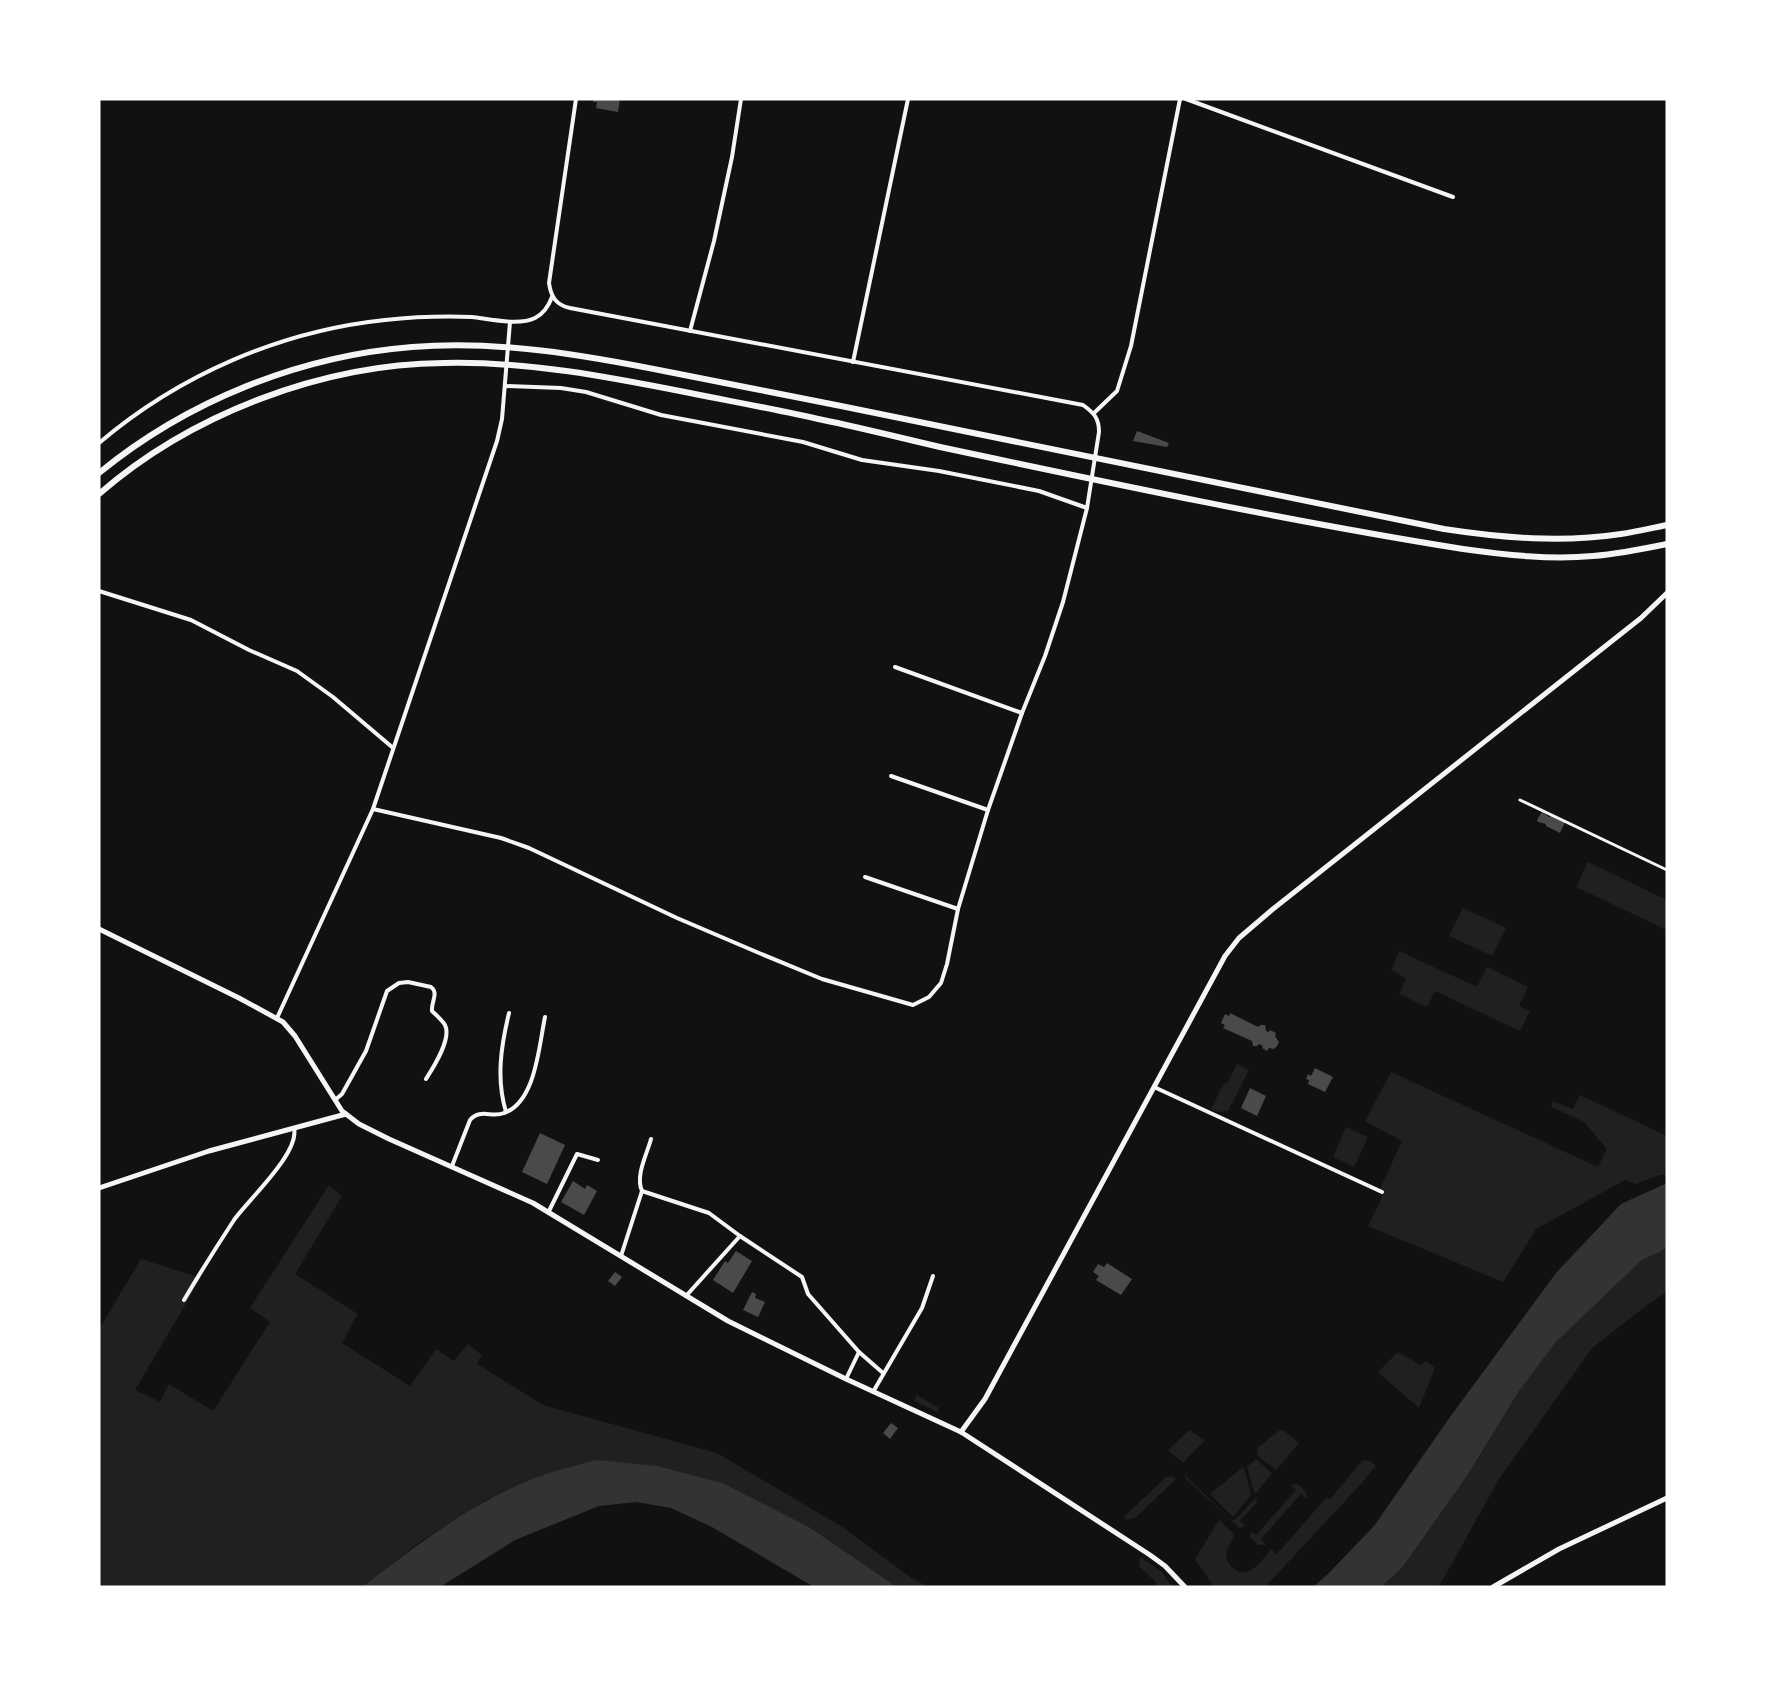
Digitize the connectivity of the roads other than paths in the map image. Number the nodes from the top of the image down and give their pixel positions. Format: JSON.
{"nodes":[{"id":1,"x":576,"y":99,"type":"edge"},
{"id":2,"x":741,"y":99,"type":"edge"},
{"id":3,"x":908,"y":99,"type":"edge"},
{"id":4,"x":1180,"y":99,"type":"edge"},
{"id":5,"x":1186,"y":99,"type":"edge"},
{"id":6,"x":1453,"y":197,"type":"dead end"},
{"id":7,"x":552,"y":296,"type":"junction"},
{"id":8,"x":510,"y":322,"type":"junction"},
{"id":9,"x":690,"y":331,"type":"junction"},
{"id":10,"x":853,"y":362,"type":"junction"},
{"id":11,"x":505,"y":386,"type":"junction"},
{"id":12,"x":1094,"y":413,"type":"junction"},
{"id":13,"x":99,"y":443,"type":"edge"},
{"id":14,"x":1096,"y":459,"type":"junction"},
{"id":15,"x":99,"y":473,"type":"edge"},
{"id":16,"x":1092,"y":478,"type":"junction"},
{"id":17,"x":99,"y":494,"type":"edge"},
{"id":18,"x":1087,"y":508,"type":"junction"},
{"id":19,"x":1667,"y":525,"type":"edge"},
{"id":20,"x":1667,"y":544,"type":"edge"},
{"id":21,"x":99,"y":591,"type":"edge"},
{"id":22,"x":1667,"y":593,"type":"edge"},
{"id":23,"x":895,"y":667,"type":"dead end"},
{"id":24,"x":1022,"y":713,"type":"junction"},
{"id":25,"x":392,"y":747,"type":"junction"},
{"id":26,"x":891,"y":776,"type":"dead end"},
{"id":27,"x":1520,"y":800,"type":"dead end"},
{"id":28,"x":373,"y":809,"type":"junction"},
{"id":29,"x":988,"y":810,"type":"junction"},
{"id":30,"x":1667,"y":870,"type":"edge"},
{"id":31,"x":865,"y":877,"type":"dead end"},
{"id":32,"x":958,"y":909,"type":"junction"},
{"id":33,"x":99,"y":929,"type":"edge"},
{"id":34,"x":509,"y":1013,"type":"dead end"},
{"id":35,"x":545,"y":1017,"type":"dead end"},
{"id":36,"x":277,"y":1018,"type":"junction"},
{"id":37,"x":426,"y":1079,"type":"dead end"},
{"id":38,"x":1154,"y":1087,"type":"junction"},
{"id":39,"x":334,"y":1100,"type":"junction"},
{"id":40,"x":506,"y":1112,"type":"junction"},
{"id":41,"x":346,"y":1114,"type":"junction"},
{"id":42,"x":294,"y":1128,"type":"junction"},
{"id":43,"x":651,"y":1138,"type":"dead end"},
{"id":44,"x":598,"y":1160,"type":"dead end"},
{"id":45,"x":452,"y":1166,"type":"junction"},
{"id":46,"x":99,"y":1188,"type":"edge"},
{"id":47,"x":642,"y":1191,"type":"junction"},
{"id":48,"x":1382,"y":1192,"type":"dead end"},
{"id":49,"x":549,"y":1211,"type":"junction"},
{"id":50,"x":740,"y":1236,"type":"junction"},
{"id":51,"x":621,"y":1256,"type":"junction"},
{"id":52,"x":933,"y":1276,"type":"dead end"},
{"id":53,"x":686,"y":1297,"type":"junction"},
{"id":54,"x":184,"y":1299,"type":"dead end"},
{"id":55,"x":859,"y":1352,"type":"junction"},
{"id":56,"x":883,"y":1373,"type":"junction"},
{"id":57,"x":846,"y":1379,"type":"junction"},
{"id":58,"x":873,"y":1392,"type":"junction"},
{"id":59,"x":961,"y":1432,"type":"junction"},
{"id":60,"x":1667,"y":1498,"type":"edge"},
{"id":61,"x":1185,"y":1587,"type":"edge"},
{"id":62,"x":1493,"y":1587,"type":"edge"}],
"edges":[{"from":1,"to":7,"type":"street"},
{"from":2,"to":9,"type":"street"},
{"from":3,"to":10,"type":"street"},
{"from":4,"to":12,"type":"street"},
{"from":5,"to":6,"type":"street"},
{"from":7,"to":8,"type":"street"},
{"from":7,"to":9,"type":"street"},
{"from":8,"to":11,"type":"street"},
{"from":8,"to":13,"type":"street"},
{"from":9,"to":10,"type":"street"},
{"from":10,"to":12,"type":"street"},
{"from":11,"to":18,"type":"street"},
{"from":11,"to":25,"type":"street"},
{"from":12,"to":14,"type":"street"},
{"from":14,"to":15,"type":"main road"},
{"from":14,"to":16,"type":"street"},
{"from":14,"to":19,"type":"main road"},
{"from":16,"to":17,"type":"main road"},
{"from":16,"to":18,"type":"street"},
{"from":16,"to":20,"type":"main road"},
{"from":18,"to":24,"type":"street"},
{"from":21,"to":25,"type":"street"},
{"from":22,"to":38,"type":"street"},
{"from":23,"to":24,"type":"street"},
{"from":24,"to":29,"type":"street"},
{"from":25,"to":28,"type":"street"},
{"from":26,"to":29,"type":"street"},
{"from":27,"to":30,"type":"street"},
{"from":28,"to":32,"type":"street"},
{"from":28,"to":36,"type":"street"},
{"from":29,"to":32,"type":"street"},
{"from":31,"to":32,"type":"street"},
{"from":33,"to":36,"type":"street"},
{"from":34,"to":40,"type":"street"},
{"from":35,"to":40,"type":"street"},
{"from":36,"to":39,"type":"street"},
{"from":37,"to":39,"type":"street"},
{"from":38,"to":48,"type":"street"},
{"from":38,"to":59,"type":"street"},
{"from":39,"to":41,"type":"street"},
{"from":40,"to":45,"type":"street"},
{"from":41,"to":42,"type":"street"},
{"from":41,"to":45,"type":"street"},
{"from":42,"to":46,"type":"street"},
{"from":42,"to":54,"type":"street"},
{"from":43,"to":47,"type":"street"},
{"from":44,"to":49,"type":"street"},
{"from":45,"to":49,"type":"street"},
{"from":47,"to":50,"type":"street"},
{"from":47,"to":51,"type":"street"},
{"from":49,"to":51,"type":"street"},
{"from":50,"to":53,"type":"street"},
{"from":50,"to":55,"type":"street"},
{"from":51,"to":53,"type":"street"},
{"from":52,"to":56,"type":"street"},
{"from":53,"to":57,"type":"street"},
{"from":55,"to":56,"type":"street"},
{"from":55,"to":57,"type":"street"},
{"from":56,"to":58,"type":"street"},
{"from":57,"to":58,"type":"street"},
{"from":58,"to":59,"type":"street"},
{"from":59,"to":61,"type":"street"},
{"from":60,"to":62,"type":"street"}]}
